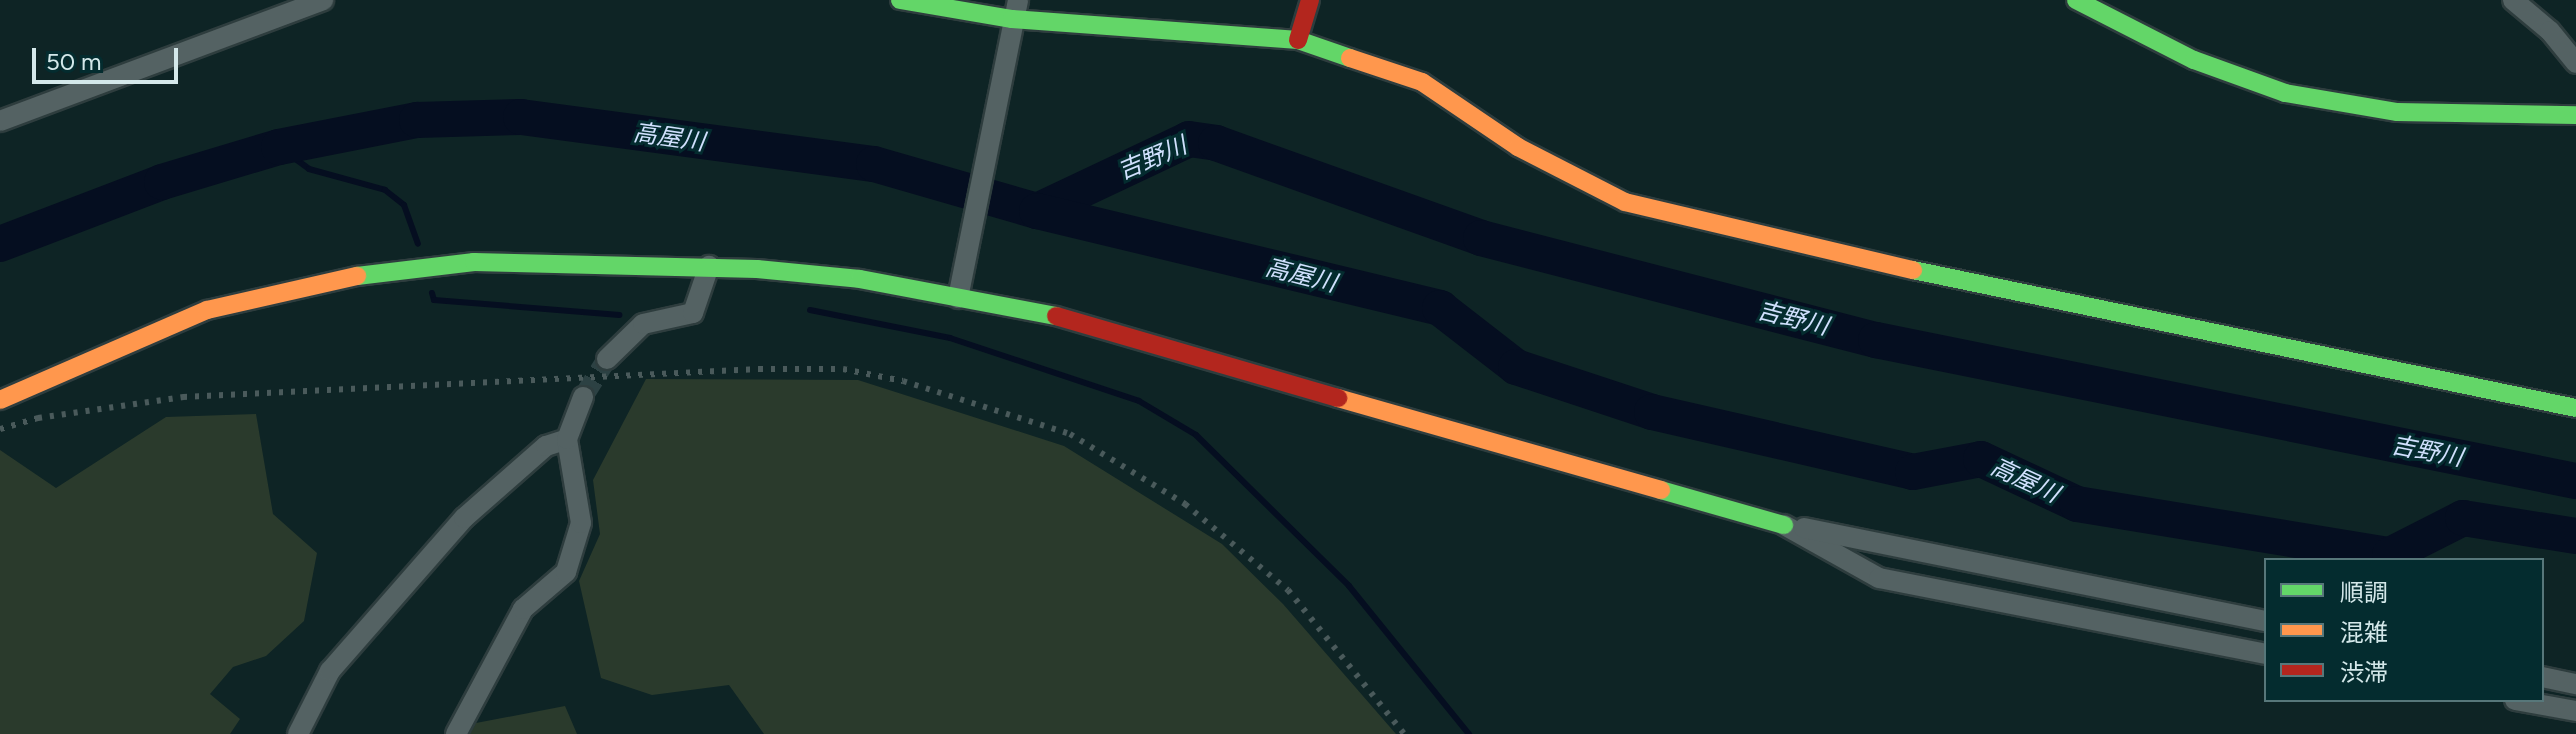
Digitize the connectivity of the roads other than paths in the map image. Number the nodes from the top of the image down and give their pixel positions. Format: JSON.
{"nodes":[{"id":1,"x":323,"y":0,"type":"edge"},
{"id":2,"x":900,"y":0,"type":"edge"},
{"id":3,"x":1310,"y":0,"type":"edge"},
{"id":4,"x":2076,"y":0,"type":"edge"},
{"id":5,"x":2513,"y":0,"type":"edge"},
{"id":6,"x":1014,"y":15,"type":"edge"},
{"id":7,"x":1298,"y":40,"type":"junction"},
{"id":8,"x":2576,"y":63,"type":"edge"},
{"id":9,"x":2576,"y":115,"type":"edge"},
{"id":10,"x":0,"y":121,"type":"edge"},
{"id":11,"x":709,"y":266,"type":"junction"},
{"id":12,"x":958,"y":298,"type":"junction"},
{"id":13,"x":607,"y":359,"type":"tunnel mouth"},
{"id":14,"x":583,"y":397,"type":"tunnel mouth"},
{"id":15,"x":0,"y":400,"type":"edge"},
{"id":16,"x":2576,"y":408,"type":"edge"},
{"id":17,"x":567,"y":439,"type":"junction"},
{"id":18,"x":1784,"y":525,"type":"junction"},
{"id":19,"x":2264,"y":621,"type":"edge"},
{"id":20,"x":2264,"y":654,"type":"edge"},
{"id":21,"x":2544,"y":677,"type":"edge"},
{"id":22,"x":2576,"y":684,"type":"edge"},
{"id":23,"x":2526,"y":702,"type":"edge"},
{"id":24,"x":2576,"y":711,"type":"edge"},
{"id":25,"x":298,"y":734,"type":"edge"},
{"id":26,"x":456,"y":734,"type":"edge"}],
"edges":[{"from":1,"to":10,"type":"street"},
{"from":2,"to":6,"type":"street"},
{"from":3,"to":7,"type":"street"},
{"from":4,"to":9,"type":"street"},
{"from":5,"to":8,"type":"street"},
{"from":6,"to":7,"type":"street"},
{"from":6,"to":12,"type":"street"},
{"from":7,"to":16,"type":"street"},
{"from":11,"to":12,"type":"street"},
{"from":11,"to":13,"type":"street"},
{"from":11,"to":15,"type":"street"},
{"from":12,"to":18,"type":"street"},
{"from":14,"to":17,"type":"street"},
{"from":17,"to":25,"type":"street"},
{"from":17,"to":26,"type":"street"},
{"from":18,"to":19,"type":"street"},
{"from":18,"to":20,"type":"street"},
{"from":21,"to":22,"type":"street"},
{"from":23,"to":24,"type":"street"}]}
